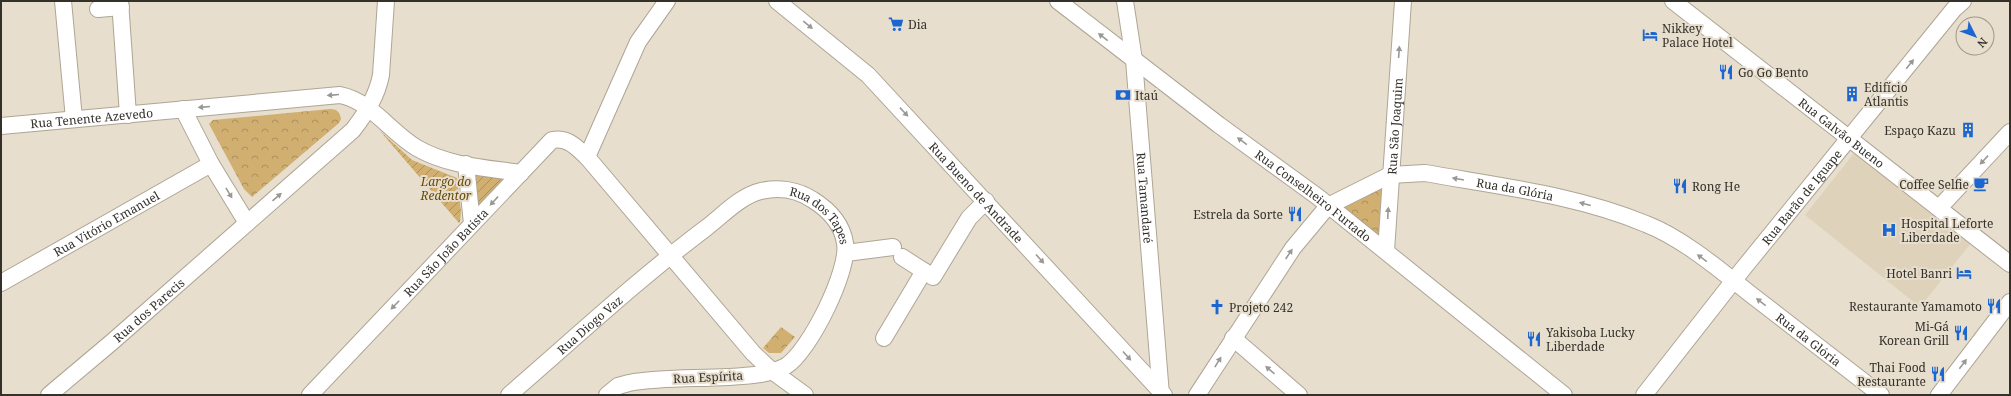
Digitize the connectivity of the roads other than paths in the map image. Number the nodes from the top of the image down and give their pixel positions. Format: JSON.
{"nodes":[{"id":1,"x":63,"y":1,"type":"edge"},
{"id":2,"x":386,"y":1,"type":"edge"},
{"id":3,"x":667,"y":1,"type":"edge"},
{"id":4,"x":777,"y":1,"type":"edge"},
{"id":5,"x":1058,"y":1,"type":"edge"},
{"id":6,"x":1125,"y":1,"type":"edge"},
{"id":7,"x":1403,"y":1,"type":"edge"},
{"id":8,"x":1673,"y":1,"type":"edge"},
{"id":9,"x":1963,"y":1,"type":"edge"},
{"id":10,"x":120,"y":4,"type":"edge"},
{"id":11,"x":98,"y":9,"type":"dead end"},
{"id":12,"x":1134,"y":60,"type":"junction"},
{"id":13,"x":183,"y":109,"type":"junction"},
{"id":14,"x":368,"y":109,"type":"junction"},
{"id":15,"x":128,"y":115,"type":"junction"},
{"id":16,"x":74,"y":119,"type":"junction"},
{"id":17,"x":1,"y":126,"type":"edge"},
{"id":18,"x":2010,"y":132,"type":"edge"},
{"id":19,"x":1850,"y":138,"type":"junction"},
{"id":20,"x":587,"y":157,"type":"junction"},
{"id":21,"x":211,"y":164,"type":"junction"},
{"id":22,"x":466,"y":164,"type":"junction"},
{"id":23,"x":521,"y":172,"type":"junction"},
{"id":24,"x":1390,"y":175,"type":"junction"},
{"id":25,"x":1307,"y":189,"type":"junction"},
{"id":26,"x":986,"y":201,"type":"junction"},
{"id":27,"x":1328,"y":206,"type":"junction"},
{"id":28,"x":1939,"y":208,"type":"junction"},
{"id":29,"x":247,"y":223,"type":"junction"},
{"id":30,"x":472,"y":224,"type":"junction"},
{"id":31,"x":1307,"y":230,"type":"junction"},
{"id":32,"x":1386,"y":251,"type":"junction"},
{"id":33,"x":846,"y":253,"type":"junction"},
{"id":34,"x":670,"y":255,"type":"junction"},
{"id":35,"x":2010,"y":264,"type":"edge"},
{"id":36,"x":924,"y":271,"type":"junction"},
{"id":37,"x":1734,"y":281,"type":"junction"},
{"id":38,"x":1,"y":283,"type":"edge"},
{"id":39,"x":2010,"y":302,"type":"edge"},
{"id":40,"x":884,"y":338,"type":"dead end"},
{"id":41,"x":1233,"y":338,"type":"junction"},
{"id":42,"x":772,"y":371,"type":"junction"},
{"id":43,"x":1162,"y":394,"type":"edge"},
{"id":44,"x":49,"y":395,"type":"edge"},
{"id":45,"x":310,"y":395,"type":"edge"},
{"id":46,"x":509,"y":395,"type":"edge"},
{"id":47,"x":607,"y":395,"type":"edge"},
{"id":48,"x":805,"y":395,"type":"edge"},
{"id":49,"x":1197,"y":395,"type":"edge"},
{"id":50,"x":1300,"y":395,"type":"edge"},
{"id":51,"x":1564,"y":395,"type":"edge"},
{"id":52,"x":1644,"y":395,"type":"edge"},
{"id":53,"x":1881,"y":395,"type":"edge"},
{"id":54,"x":1939,"y":395,"type":"edge"}],
"edges":[{"from":1,"to":16,"type":"street"},
{"from":2,"to":14,"type":"street","name":"Rua dos Parecis"},
{"from":3,"to":20,"type":"street"},
{"from":4,"to":26,"type":"street","name":"Rua Bueno de Andrade","one_way":true},
{"from":12,"to":5,"type":"street","name":"Rua Conselheiro Furtado","one_way":true},
{"from":6,"to":12,"type":"street","name":"Rua Tamandaré"},
{"from":24,"to":7,"type":"street","name":"Rua São Joaquim","one_way":true},
{"from":8,"to":19,"type":"street","name":"Rua Galvão Bueno"},
{"from":19,"to":9,"type":"street","name":"Rua Barão de Iguape","one_way":true},
{"from":10,"to":11,"type":"street"},
{"from":10,"to":15,"type":"street"},
{"from":25,"to":12,"type":"street","name":"Rua Conselheiro Furtado","one_way":true},
{"from":12,"to":43,"type":"street","name":"Rua Tamandaré"},
{"from":14,"to":13,"type":"street","name":"Rua Tenente Azevedo","one_way":true},
{"from":13,"to":15,"type":"street","name":"Rua Tenente Azevedo"},
{"from":13,"to":21,"type":"street"},
{"from":14,"to":22,"type":"street","name":"Rua Tenente Azevedo"},
{"from":29,"to":14,"type":"street","name":"Rua dos Parecis","one_way":true},
{"from":15,"to":16,"type":"street","name":"Rua Tenente Azevedo"},
{"from":16,"to":17,"type":"street","name":"Rua Tenente Azevedo"},
{"from":18,"to":28,"type":"street","one_way":true},
{"from":19,"to":28,"type":"street","name":"Rua Galvão Bueno"},
{"from":19,"to":37,"type":"street","name":"Rua Barão de Iguape"},
{"from":20,"to":23,"type":"street","name":"Rua São João Batista"},
{"from":20,"to":34,"type":"street","name":"Rua São João Batista"},
{"from":21,"to":29,"type":"street","one_way":true},
{"from":21,"to":38,"type":"street","name":"Rua Vitório Emanuel"},
{"from":22,"to":23,"type":"street","name":"Rua Tenente Azevedo"},
{"from":22,"to":30,"type":"street"},
{"from":23,"to":30,"type":"street","name":"Rua São João Batista","one_way":true},
{"from":24,"to":27,"type":"street","name":"Rua da Glória"},
{"from":32,"to":24,"type":"street","name":"Rua São Joaquim","one_way":true},
{"from":37,"to":24,"type":"street","name":"Rua da Glória","one_way":true},
{"from":25,"to":27,"type":"street","name":"Rua Conselheiro Furtado"},
{"from":25,"to":31,"type":"street"},
{"from":26,"to":36,"type":"street"},
{"from":26,"to":43,"type":"street","name":"Rua Bueno de Andrade","one_way":true},
{"from":27,"to":31,"type":"street","name":"Rua da Glória"},
{"from":27,"to":32,"type":"street","name":"Rua Conselheiro Furtado"},
{"from":28,"to":35,"type":"street","name":"Rua Galvão Bueno"},
{"from":29,"to":44,"type":"street","name":"Rua dos Parecis"},
{"from":30,"to":45,"type":"street","name":"Rua São João Batista","one_way":true},
{"from":41,"to":31,"type":"street","name":"Rua da Glória","one_way":true},
{"from":32,"to":51,"type":"street","name":"Rua Conselheiro Furtado"},
{"from":33,"to":34,"type":"street","name":"Rua dos Tapes"},
{"from":33,"to":36,"type":"street"},
{"from":33,"to":42,"type":"street","name":"Rua dos Tapes"},
{"from":34,"to":42,"type":"street"},
{"from":34,"to":46,"type":"street","name":"Rua Diogo Vaz"},
{"from":36,"to":40,"type":"street"},
{"from":37,"to":52,"type":"street","name":"Rua Barão de Iguape"},
{"from":53,"to":37,"type":"street","name":"Rua da Glória","one_way":true},
{"from":54,"to":39,"type":"street","one_way":true},
{"from":49,"to":41,"type":"street","name":"Rua da Glória","one_way":true},
{"from":50,"to":41,"type":"street","one_way":true},
{"from":42,"to":47,"type":"street","name":"Rua Espírita"},
{"from":42,"to":48,"type":"street"}]}
